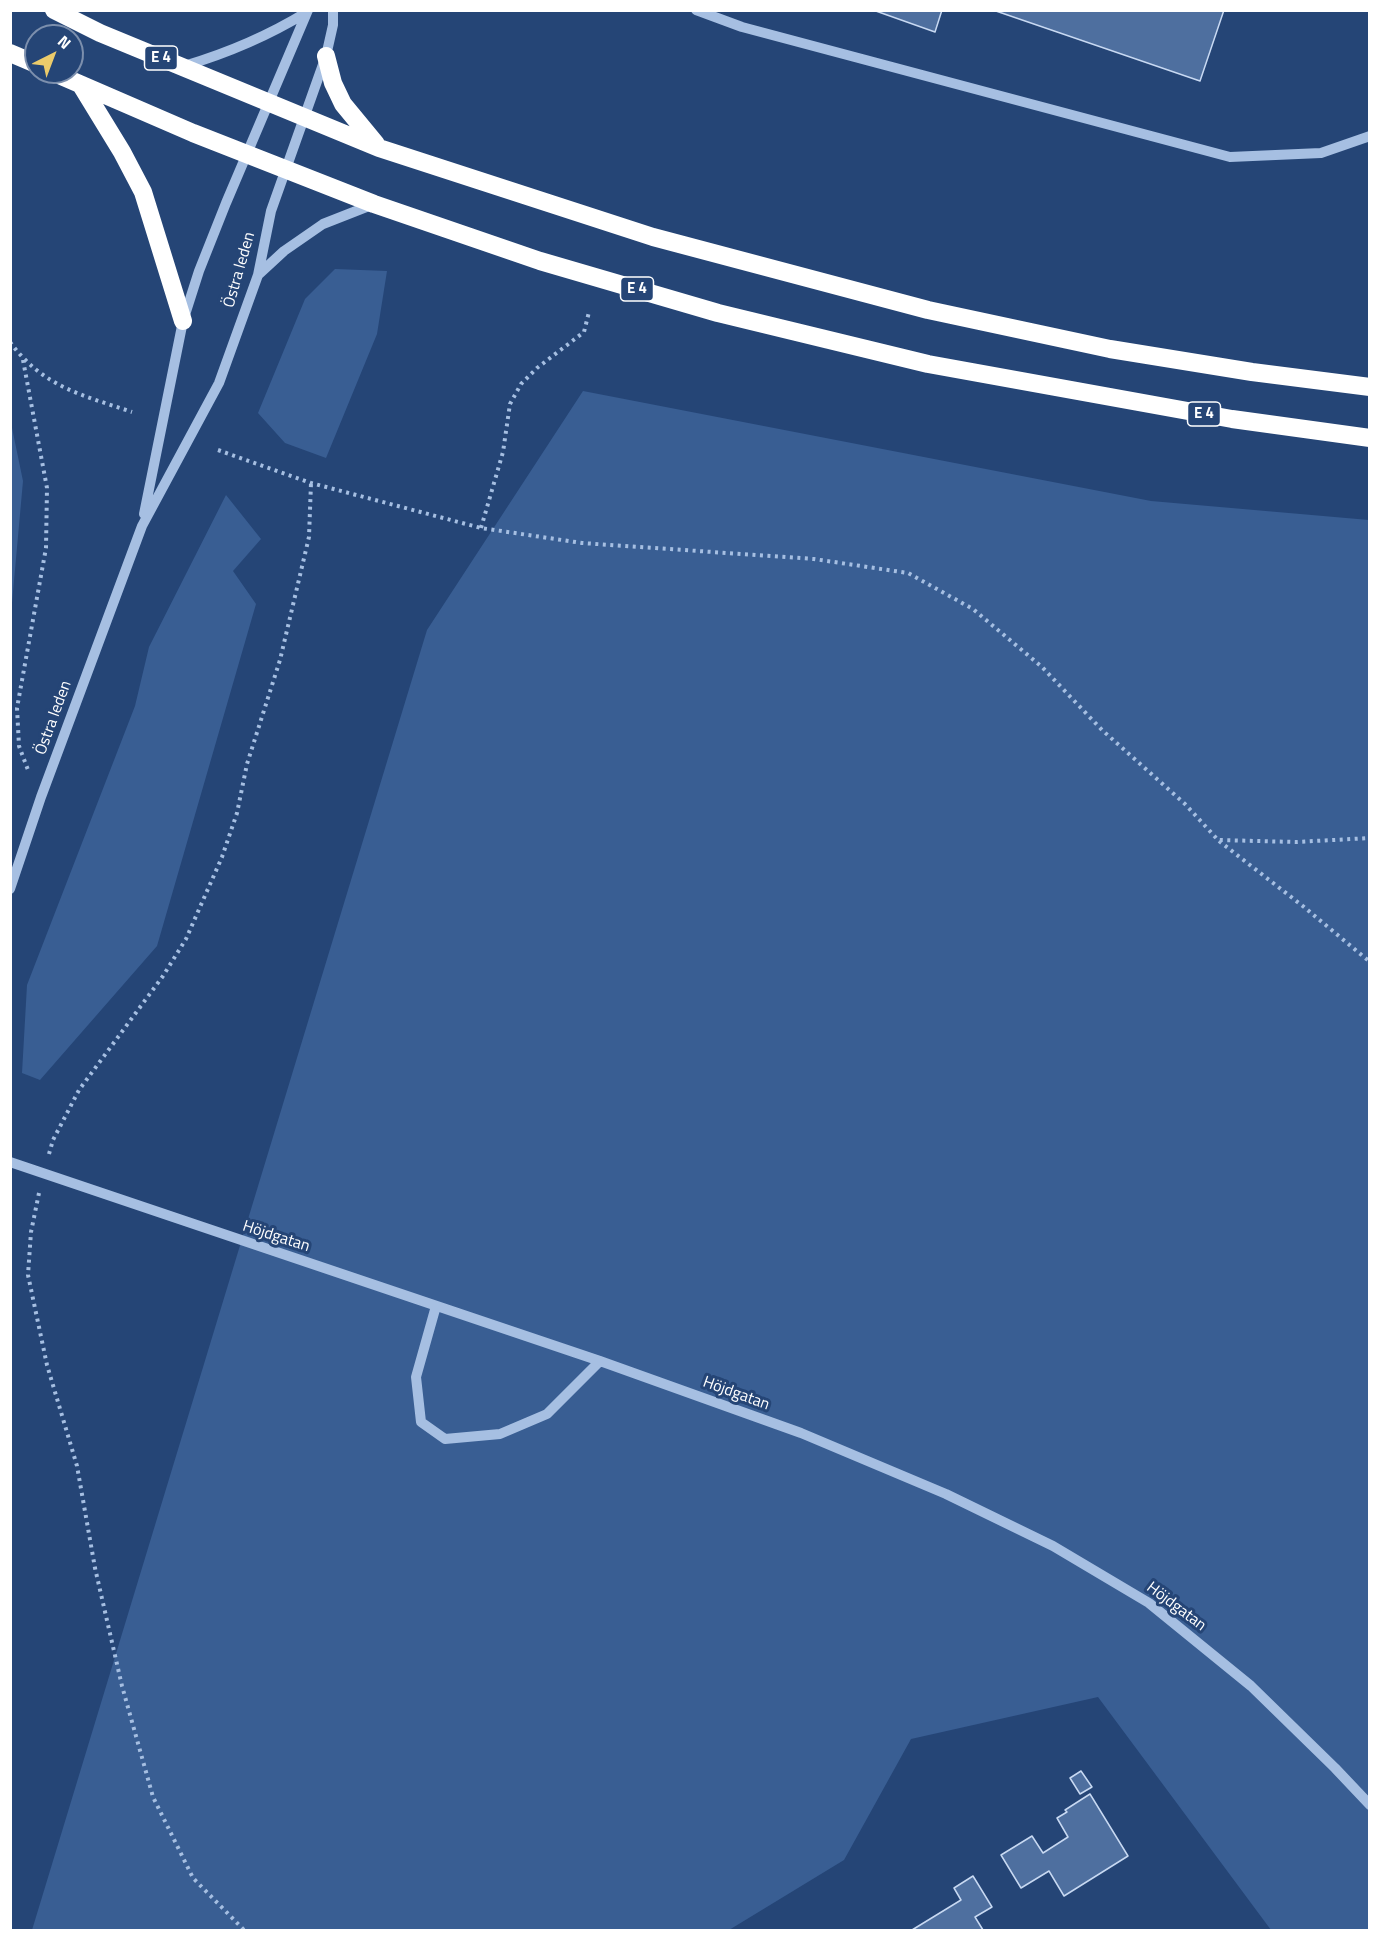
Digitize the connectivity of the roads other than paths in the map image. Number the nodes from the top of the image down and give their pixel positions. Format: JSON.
{"nodes":[{"id":1,"x":54,"y":10,"type":"edge"},
{"id":2,"x":333,"y":10,"type":"edge"},
{"id":3,"x":696,"y":10,"type":"edge"},
{"id":4,"x":308,"y":11,"type":"edge"},
{"id":5,"x":10,"y":52,"type":"edge"},
{"id":6,"x":326,"y":56,"type":"junction"},
{"id":7,"x":24,"y":58,"type":"edge"},
{"id":8,"x":182,"y":67,"type":"junction"},
{"id":9,"x":81,"y":85,"type":"joint"},
{"id":10,"x":269,"y":103,"type":"junction"},
{"id":11,"x":304,"y":117,"type":"junction"},
{"id":12,"x":1370,"y":136,"type":"edge"},
{"id":13,"x":379,"y":148,"type":"junction"},
{"id":14,"x":246,"y":155,"type":"junction"},
{"id":15,"x":286,"y":171,"type":"junction"},
{"id":16,"x":374,"y":204,"type":"junction"},
{"id":17,"x":258,"y":275,"type":"junction"},
{"id":18,"x":183,"y":321,"type":"junction"},
{"id":19,"x":1370,"y":387,"type":"edge"},
{"id":20,"x":1370,"y":438,"type":"edge"},
{"id":21,"x":142,"y":526,"type":"junction"},
{"id":22,"x":10,"y":889,"type":"edge"},
{"id":23,"x":10,"y":1162,"type":"edge"},
{"id":24,"x":436,"y":1306,"type":"junction"},
{"id":25,"x":600,"y":1361,"type":"junction"},
{"id":26,"x":1370,"y":1806,"type":"edge"}],
"edges":[{"from":1,"to":8,"type":"highway","number":"E 4"},
{"from":2,"to":6,"type":"street","name":"Östra leden"},
{"from":3,"to":12,"type":"street"},
{"from":4,"to":8,"type":"street","name":"Östra leden"},
{"from":4,"to":10,"type":"street","name":"Östra leden"},
{"from":5,"to":7,"type":"highway"},
{"from":6,"to":11,"type":"street","name":"Östra leden"},
{"from":6,"to":13,"type":"highway"},
{"from":8,"to":10,"type":"highway","number":"E 4"},
{"from":9,"to":14,"type":"highway","number":"E 4"},
{"from":9,"to":18,"type":"highway"},
{"from":10,"to":11,"type":"highway","number":"E 4"},
{"from":10,"to":14,"type":"street","name":"Östra leden"},
{"from":11,"to":13,"type":"highway","number":"E 4"},
{"from":11,"to":15,"type":"street","name":"Östra leden"},
{"from":13,"to":19,"type":"highway","number":"E 4"},
{"from":14,"to":15,"type":"highway","number":"E 4"},
{"from":14,"to":18,"type":"street","name":"Östra leden"},
{"from":15,"to":16,"type":"highway","number":"E 4"},
{"from":15,"to":17,"type":"street","name":"Östra leden"},
{"from":16,"to":17,"type":"street"},
{"from":16,"to":20,"type":"highway","number":"E 4"},
{"from":17,"to":21,"type":"street","name":"Östra leden"},
{"from":18,"to":21,"type":"street","name":"Östra leden"},
{"from":21,"to":22,"type":"street","name":"Östra leden"},
{"from":23,"to":24,"type":"street","name":"Höjdgatan"},
{"from":24,"to":25,"type":"street","name":"Höjdgatan"},
{"from":24,"to":25,"type":"street"},
{"from":25,"to":26,"type":"street","name":"Höjdgatan"}]}
